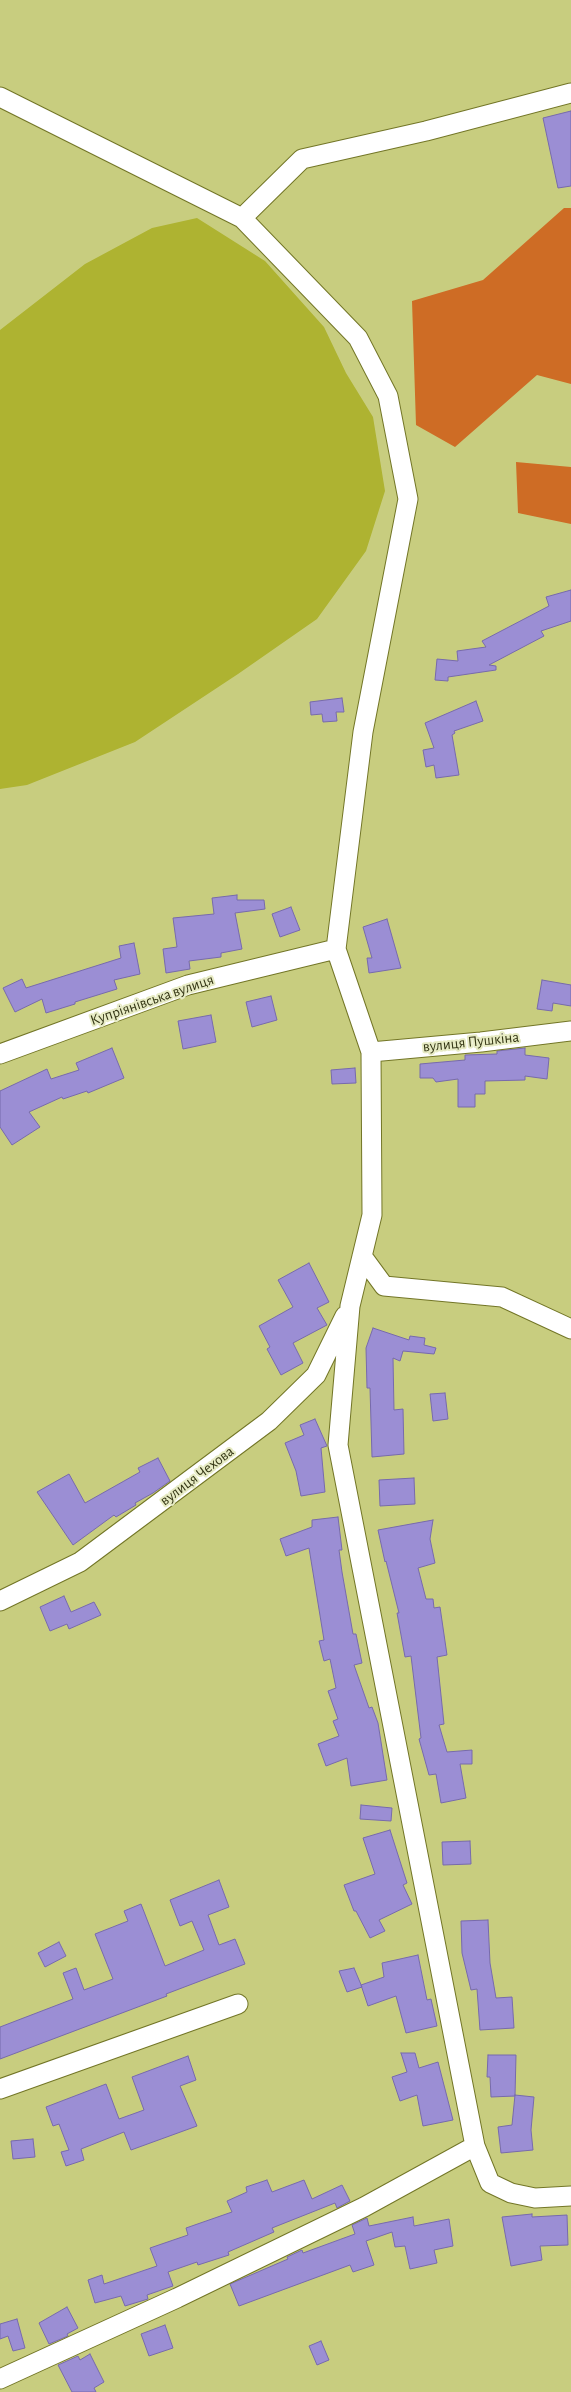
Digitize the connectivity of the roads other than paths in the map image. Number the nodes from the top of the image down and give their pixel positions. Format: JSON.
{"nodes":[{"id":1,"x":571,"y":93,"type":"edge"},
{"id":2,"x":0,"y":97,"type":"edge"},
{"id":3,"x":242,"y":218,"type":"junction"},
{"id":4,"x":336,"y":949,"type":"junction"},
{"id":5,"x":571,"y":1030,"type":"edge"},
{"id":6,"x":371,"y":1052,"type":"junction"},
{"id":7,"x":0,"y":1054,"type":"edge"},
{"id":8,"x":362,"y":1256,"type":"junction"},
{"id":9,"x":350,"y":1306,"type":"junction"},
{"id":10,"x":571,"y":1329,"type":"edge"},
{"id":11,"x":0,"y":1601,"type":"edge"},
{"id":12,"x":238,"y":2004,"type":"dead end"},
{"id":13,"x":0,"y":2089,"type":"edge"},
{"id":14,"x":475,"y":2146,"type":"junction"},
{"id":15,"x":571,"y":2196,"type":"edge"},
{"id":16,"x":0,"y":2379,"type":"edge"}],
"edges":[{"from":1,"to":3,"type":"street"},
{"from":2,"to":3,"type":"street"},
{"from":3,"to":4,"type":"street"},
{"from":4,"to":6,"type":"street"},
{"from":4,"to":7,"type":"street","name":"Купріянівська вулиця"},
{"from":5,"to":6,"type":"street","name":"вулиця Пушкіна"},
{"from":6,"to":8,"type":"street"},
{"from":8,"to":9,"type":"street"},
{"from":8,"to":10,"type":"street"},
{"from":9,"to":11,"type":"street","name":"вулиця Чехова"},
{"from":9,"to":14,"type":"street"},
{"from":12,"to":13,"type":"street"},
{"from":14,"to":15,"type":"street"},
{"from":14,"to":16,"type":"street"}]}
